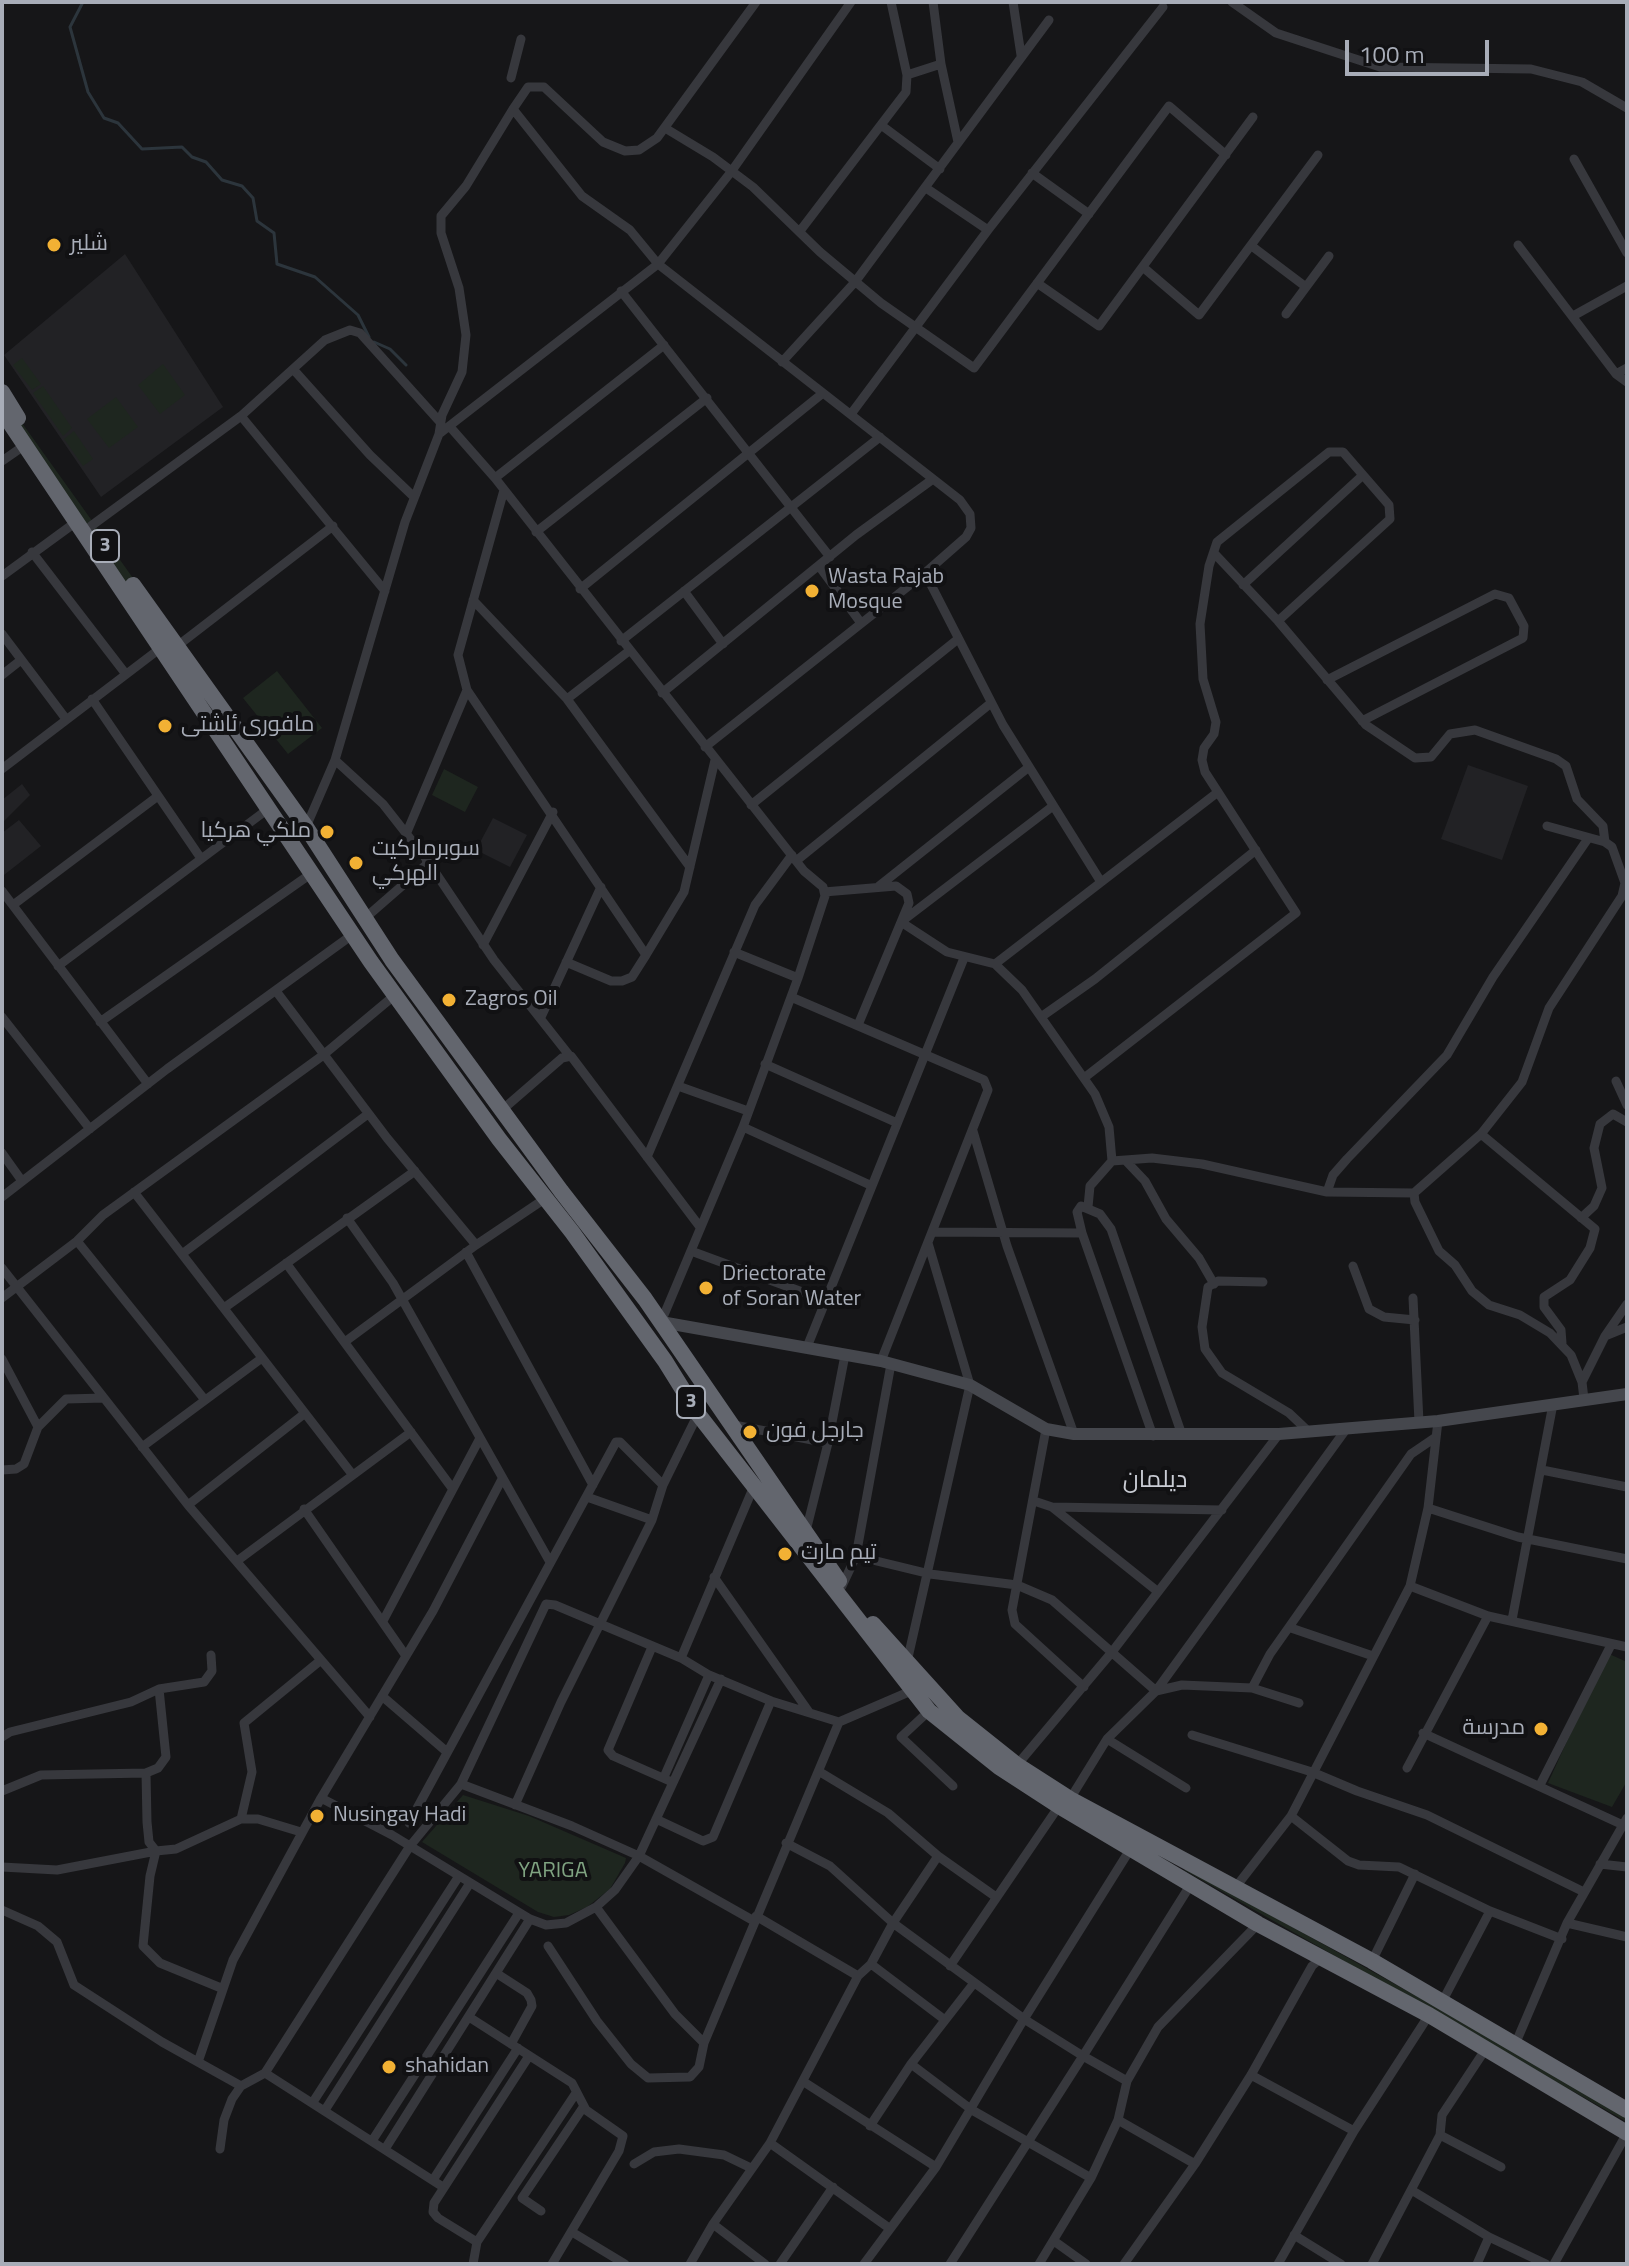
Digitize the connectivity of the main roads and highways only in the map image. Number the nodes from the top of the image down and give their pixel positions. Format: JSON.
{"nodes":[{"id":1,"x":2,"y":392,"type":"edge"},
{"id":2,"x":2,"y":411,"type":"edge"},
{"id":3,"x":84,"y":524,"type":"junction"},
{"id":4,"x":208,"y":702,"type":"junction"},
{"id":5,"x":514,"y":1126,"type":"junction"},
{"id":6,"x":499,"y":1139,"type":"junction"},
{"id":7,"x":661,"y":1322,"type":"junction"},
{"id":8,"x":1627,"y":1394,"type":"edge"},
{"id":9,"x":1064,"y":1802,"type":"junction"},
{"id":10,"x":1160,"y":1855,"type":"junction"},
{"id":11,"x":1187,"y":1874,"type":"junction"},
{"id":12,"x":1435,"y":2009,"type":"junction"},
{"id":13,"x":1627,"y":2110,"type":"edge"},
{"id":14,"x":1627,"y":2133,"type":"edge"}],
"edges":[{"from":1,"to":3,"type":"highway","number":"3"},
{"from":2,"to":3,"type":"highway","number":"3"},
{"from":3,"to":4,"type":"highway","number":"3"},
{"from":4,"to":5,"type":"highway","number":"3"},
{"from":4,"to":6,"type":"highway","number":"3"},
{"from":5,"to":6,"type":"highway"},
{"from":5,"to":7,"type":"highway","number":"3"},
{"from":6,"to":9,"type":"highway","number":"3"},
{"from":7,"to":8,"type":"main road"},
{"from":7,"to":9,"type":"highway","number":"3"},
{"from":9,"to":10,"type":"highway","number":"3"},
{"from":9,"to":10,"type":"highway","number":"3"},
{"from":10,"to":11,"type":"highway","number":"3"},
{"from":11,"to":12,"type":"highway","number":"3"},
{"from":11,"to":12,"type":"highway","number":"3"},
{"from":12,"to":13,"type":"highway","number":"3"},
{"from":12,"to":14,"type":"highway","number":"3"}]}
